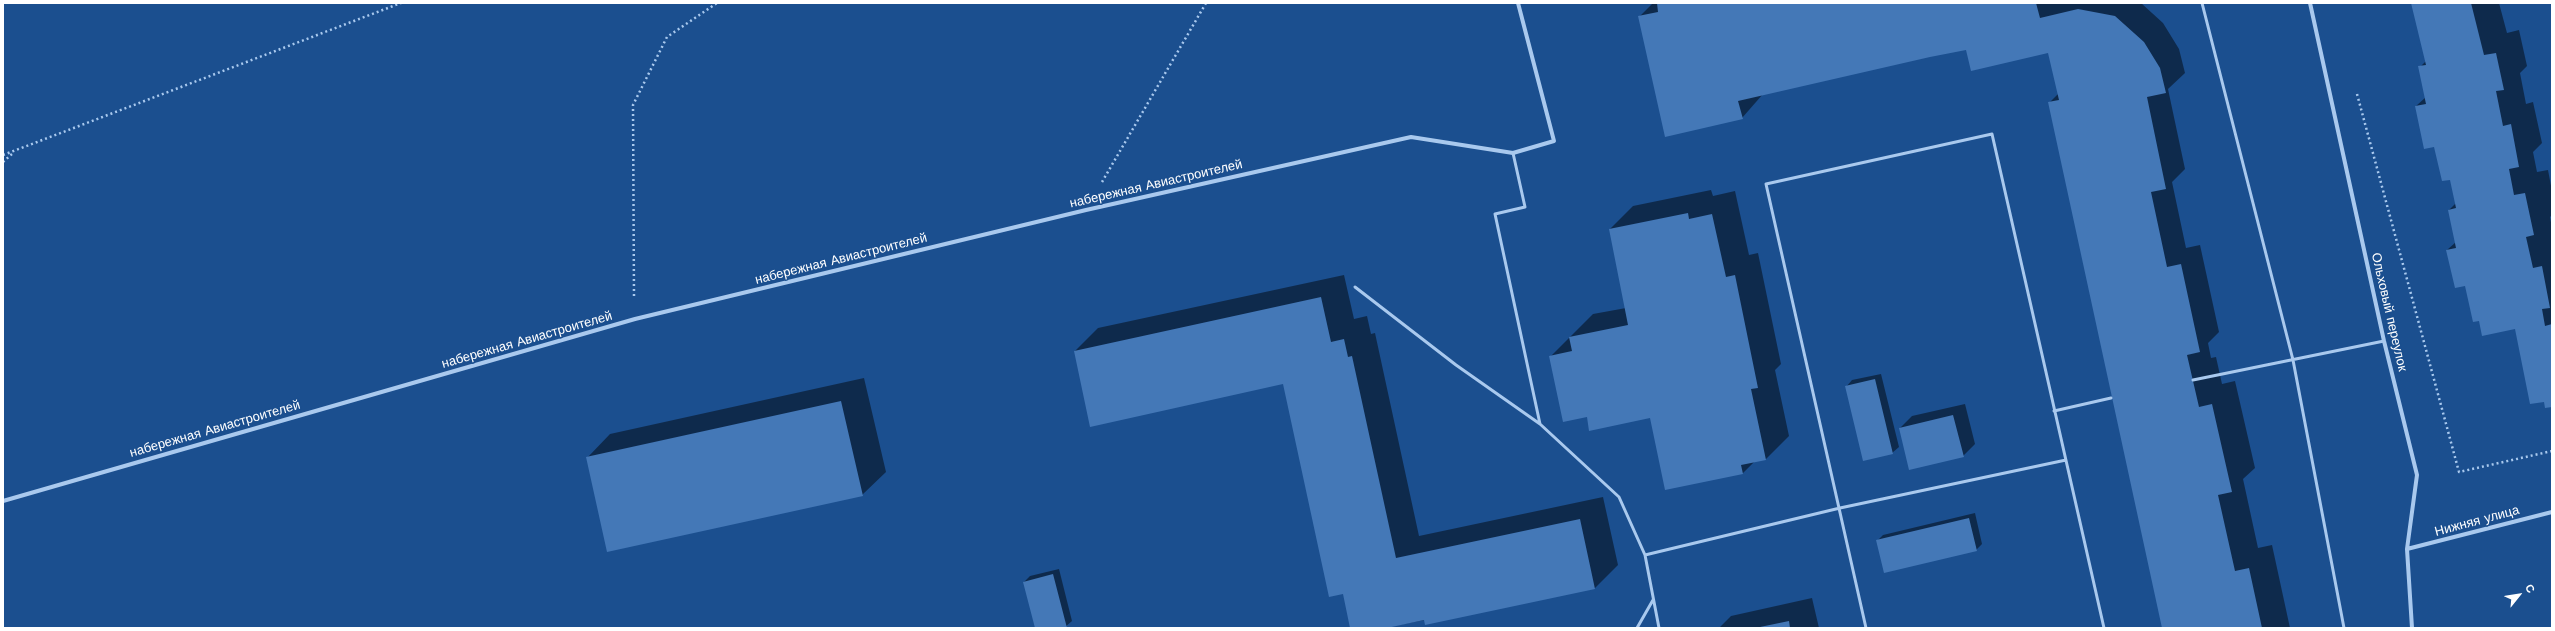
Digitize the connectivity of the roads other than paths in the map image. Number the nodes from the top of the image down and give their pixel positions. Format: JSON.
{"nodes":[{"id":1,"x":1518,"y":3,"type":"edge"},
{"id":2,"x":2202,"y":3,"type":"edge"},
{"id":3,"x":2310,"y":3,"type":"edge"},
{"id":4,"x":1513,"y":153,"type":"junction"},
{"id":5,"x":1355,"y":287,"type":"dead end"},
{"id":6,"x":2384,"y":341,"type":"junction"},
{"id":7,"x":2293,"y":360,"type":"junction"},
{"id":8,"x":2193,"y":380,"type":"dead end"},
{"id":9,"x":2111,"y":398,"type":"dead end"},
{"id":10,"x":2054,"y":411,"type":"junction"},
{"id":11,"x":1540,"y":424,"type":"junction"},
{"id":12,"x":2066,"y":460,"type":"junction"},
{"id":13,"x":3,"y":501,"type":"edge"},
{"id":14,"x":1840,"y":508,"type":"junction"},
{"id":15,"x":2552,"y":512,"type":"edge"},
{"id":16,"x":2407,"y":549,"type":"junction"},
{"id":17,"x":1645,"y":555,"type":"junction"},
{"id":18,"x":1654,"y":600,"type":"junction"},
{"id":19,"x":1637,"y":628,"type":"edge"},
{"id":20,"x":1660,"y":628,"type":"edge"},
{"id":21,"x":1866,"y":628,"type":"edge"},
{"id":22,"x":2104,"y":628,"type":"edge"},
{"id":23,"x":2344,"y":628,"type":"edge"},
{"id":24,"x":2412,"y":628,"type":"edge"}],
"edges":[{"from":1,"to":4,"type":"street","name":"набережная Авиастроителей"},
{"from":2,"to":7,"type":"lane"},
{"from":3,"to":6,"type":"street","name":"Ольховый переулок"},
{"from":4,"to":11,"type":"lane"},
{"from":4,"to":13,"type":"street","name":"набережная Авиастроителей"},
{"from":5,"to":11,"type":"lane"},
{"from":6,"to":7,"type":"lane"},
{"from":6,"to":16,"type":"street","name":"Ольховый переулок"},
{"from":7,"to":8,"type":"lane"},
{"from":7,"to":23,"type":"lane"},
{"from":9,"to":10,"type":"lane"},
{"from":10,"to":12,"type":"lane"},
{"from":10,"to":14,"type":"lane"},
{"from":11,"to":17,"type":"lane"},
{"from":12,"to":14,"type":"lane"},
{"from":12,"to":22,"type":"lane"},
{"from":14,"to":17,"type":"lane"},
{"from":14,"to":21,"type":"lane"},
{"from":15,"to":16,"type":"street","name":"Нижняя улица"},
{"from":16,"to":24,"type":"street","name":"Ольховый переулок"},
{"from":17,"to":18,"type":"lane"},
{"from":18,"to":19,"type":"lane"},
{"from":18,"to":20,"type":"lane"}]}
